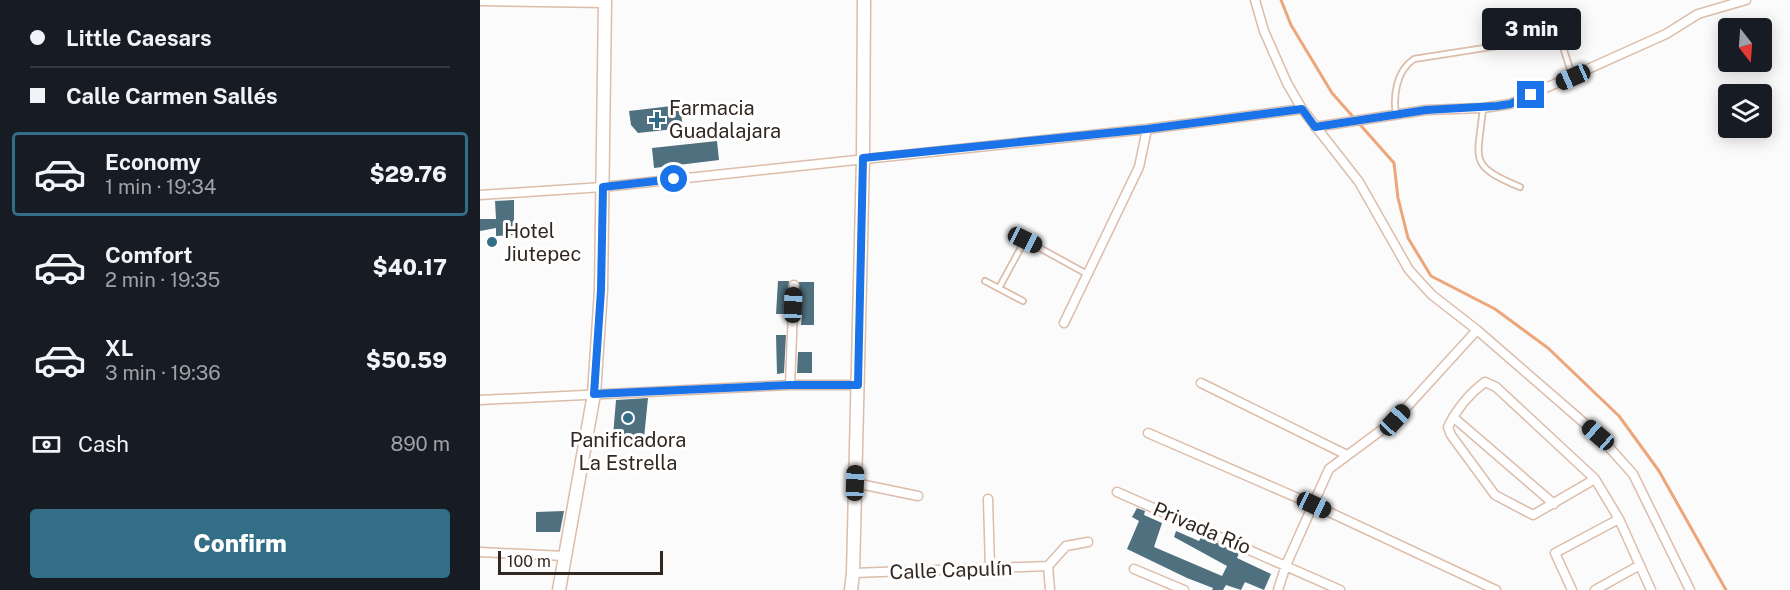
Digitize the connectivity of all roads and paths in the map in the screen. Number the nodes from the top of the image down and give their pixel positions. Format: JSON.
{"nodes":[{"id":1,"x":864,"y":0,"type":"edge"},
{"id":2,"x":1255,"y":0,"type":"edge"},
{"id":3,"x":1746,"y":0,"type":"edge"},
{"id":4,"x":480,"y":1,"type":"edge"},
{"id":5,"x":605,"y":2,"type":"edge"},
{"id":6,"x":1575,"y":76,"type":"junction"},
{"id":7,"x":1483,"y":108,"type":"junction"},
{"id":8,"x":1302,"y":109,"type":"junction"},
{"id":9,"x":1393,"y":116,"type":"junction"},
{"id":10,"x":1315,"y":127,"type":"junction"},
{"id":11,"x":1147,"y":129,"type":"junction"},
{"id":12,"x":863,"y":158,"type":"junction"},
{"id":13,"x":603,"y":187,"type":"junction"},
{"id":14,"x":1520,"y":187,"type":"dead end"},
{"id":15,"x":480,"y":195,"type":"edge"},
{"id":16,"x":1087,"y":274,"type":"junction"},
{"id":17,"x":985,"y":281,"type":"dead end"},
{"id":18,"x":794,"y":285,"type":"dead end"},
{"id":19,"x":999,"y":288,"type":"junction"},
{"id":20,"x":1023,"y":301,"type":"dead end"},
{"id":21,"x":1064,"y":323,"type":"dead end"},
{"id":22,"x":1478,"y":330,"type":"junction"},
{"id":23,"x":1201,"y":383,"type":"dead end"},
{"id":24,"x":790,"y":385,"type":"junction"},
{"id":25,"x":858,"y":385,"type":"junction"},
{"id":26,"x":594,"y":394,"type":"junction"},
{"id":27,"x":480,"y":400,"type":"edge"},
{"id":28,"x":1452,"y":417,"type":"junction"},
{"id":29,"x":1148,"y":434,"type":"dead end"},
{"id":30,"x":1347,"y":455,"type":"junction"},
{"id":31,"x":1595,"y":479,"type":"junction"},
{"id":32,"x":855,"y":483,"type":"junction"},
{"id":33,"x":1117,"y":492,"type":"dead end"},
{"id":34,"x":918,"y":496,"type":"dead end"},
{"id":35,"x":988,"y":499,"type":"dead end"},
{"id":36,"x":1554,"y":504,"type":"junction"},
{"id":37,"x":1314,"y":505,"type":"junction"},
{"id":38,"x":1619,"y":519,"type":"junction"},
{"id":39,"x":1088,"y":542,"type":"dead end"},
{"id":40,"x":480,"y":552,"type":"edge"},
{"id":41,"x":565,"y":556,"type":"junction"},
{"id":42,"x":1286,"y":565,"type":"junction"},
{"id":43,"x":1640,"y":565,"type":"junction"},
{"id":44,"x":1048,"y":566,"type":"junction"},
{"id":45,"x":990,"y":568,"type":"junction"},
{"id":46,"x":1134,"y":569,"type":"dead end"},
{"id":47,"x":853,"y":573,"type":"junction"},
{"id":48,"x":559,"y":590,"type":"edge"},
{"id":49,"x":851,"y":590,"type":"edge"},
{"id":50,"x":1050,"y":590,"type":"edge"},
{"id":51,"x":1184,"y":590,"type":"edge"},
{"id":52,"x":1278,"y":590,"type":"edge"},
{"id":53,"x":1340,"y":590,"type":"edge"},
{"id":54,"x":1496,"y":590,"type":"edge"},
{"id":55,"x":1572,"y":590,"type":"edge"},
{"id":56,"x":1595,"y":590,"type":"edge"},
{"id":57,"x":1652,"y":590,"type":"edge"},
{"id":58,"x":1690,"y":590,"type":"edge"}],
"edges":[{"from":1,"to":12,"type":"main road"},
{"from":2,"to":8,"type":"street"},
{"from":3,"to":6,"type":"street"},
{"from":4,"to":5,"type":"street"},
{"from":5,"to":13,"type":"main road"},
{"from":6,"to":7,"type":"street"},
{"from":6,"to":9,"type":"lane"},
{"from":7,"to":9,"type":"street"},
{"from":7,"to":14,"type":"lane"},
{"from":8,"to":10,"type":"street"},
{"from":8,"to":11,"type":"street"},
{"from":9,"to":10,"type":"street"},
{"from":10,"to":22,"type":"street"},
{"from":11,"to":12,"type":"street"},
{"from":11,"to":16,"type":"street"},
{"from":12,"to":13,"type":"street"},
{"from":12,"to":25,"type":"main road"},
{"from":13,"to":15,"type":"street"},
{"from":13,"to":26,"type":"main road"},
{"from":16,"to":19,"type":"lane"},
{"from":16,"to":21,"type":"street"},
{"from":17,"to":19,"type":"lane"},
{"from":18,"to":24,"type":"street"},
{"from":19,"to":20,"type":"lane"},
{"from":22,"to":30,"type":"street"},
{"from":22,"to":58,"type":"street"},
{"from":23,"to":30,"type":"street"},
{"from":24,"to":25,"type":"street"},
{"from":24,"to":26,"type":"street"},
{"from":25,"to":32,"type":"main road"},
{"from":26,"to":27,"type":"street"},
{"from":26,"to":41,"type":"main road"},
{"from":28,"to":31,"type":"street"},
{"from":28,"to":36,"type":"street"},
{"from":28,"to":36,"type":"street"},
{"from":29,"to":37,"type":"street"},
{"from":30,"to":37,"type":"street"},
{"from":31,"to":36,"type":"street"},
{"from":31,"to":38,"type":"street"},
{"from":32,"to":34,"type":"street"},
{"from":32,"to":47,"type":"main road"},
{"from":33,"to":42,"type":"street","name":"Privada Río"},
{"from":35,"to":45,"type":"street"},
{"from":37,"to":42,"type":"street"},
{"from":37,"to":54,"type":"street"},
{"from":38,"to":43,"type":"street"},
{"from":38,"to":55,"type":"street"},
{"from":39,"to":44,"type":"street"},
{"from":40,"to":41,"type":"street"},
{"from":41,"to":48,"type":"main road"},
{"from":42,"to":52,"type":"street"},
{"from":42,"to":53,"type":"street","name":"Privada Río"},
{"from":43,"to":56,"type":"street"},
{"from":43,"to":57,"type":"street"},
{"from":44,"to":45,"type":"street","name":"Calle Capulín"},
{"from":44,"to":50,"type":"street"},
{"from":45,"to":47,"type":"street","name":"Calle Capulín"},
{"from":46,"to":51,"type":"street"},
{"from":47,"to":49,"type":"main road"}]}
